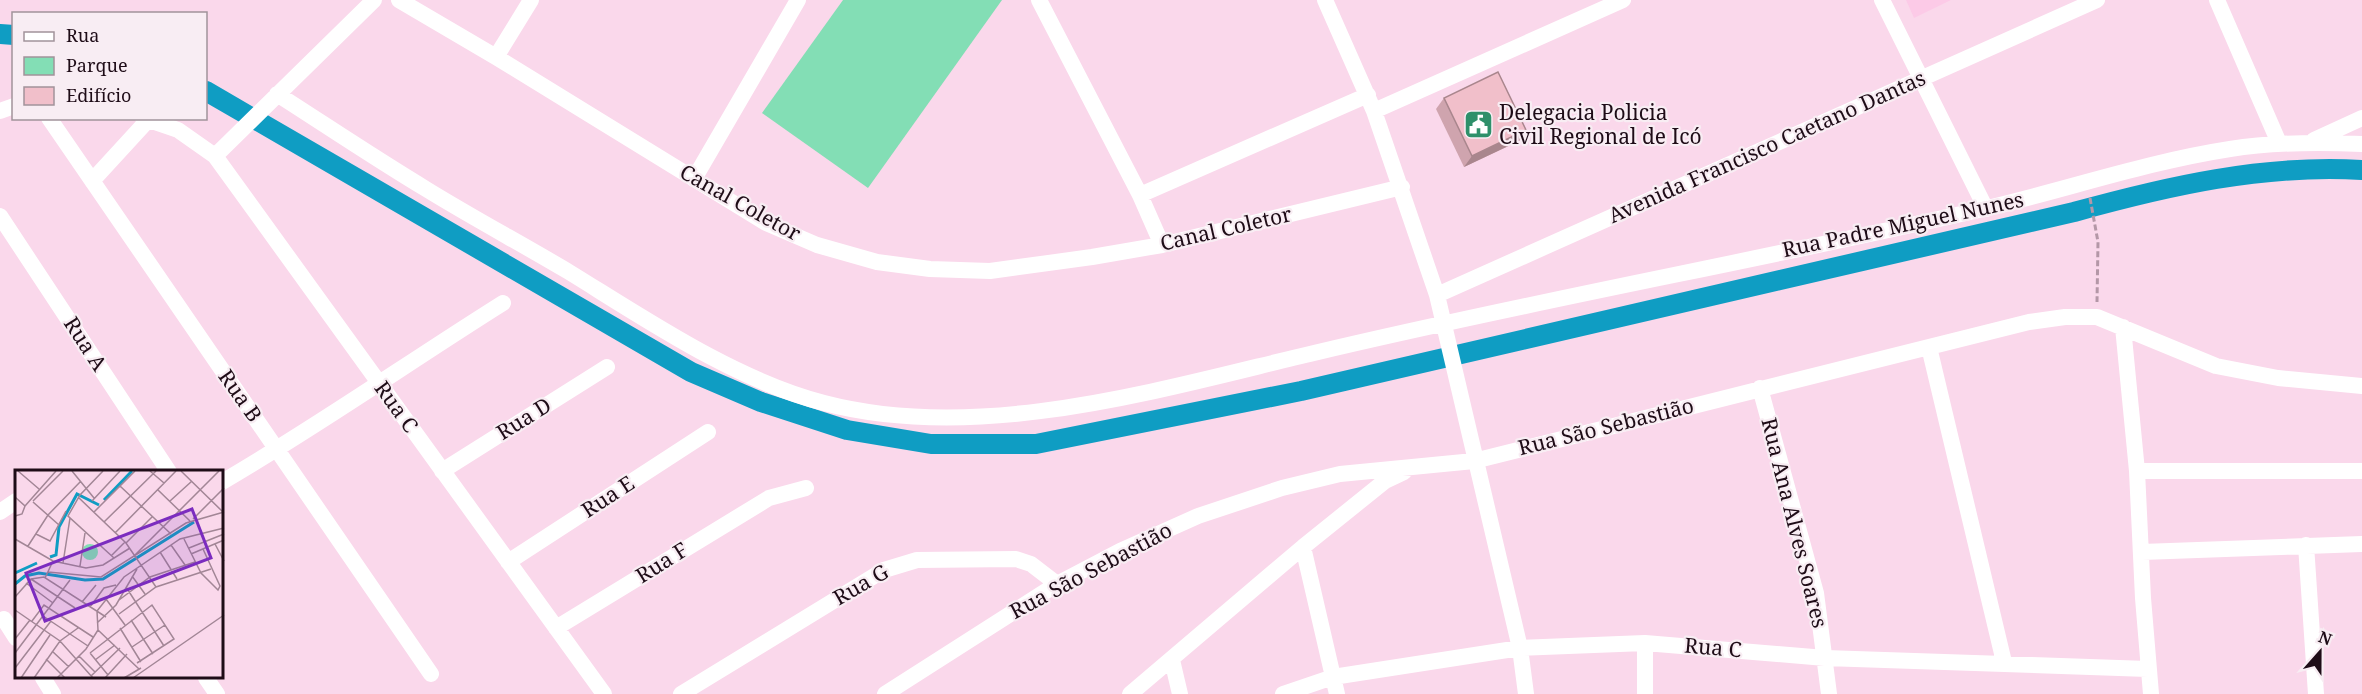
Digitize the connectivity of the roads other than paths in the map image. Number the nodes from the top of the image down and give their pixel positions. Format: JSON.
{"nodes":[{"id":1,"x":374,"y":0,"type":"edge"},
{"id":2,"x":399,"y":0,"type":"edge"},
{"id":3,"x":531,"y":0,"type":"edge"},
{"id":4,"x":798,"y":0,"type":"edge"},
{"id":5,"x":1040,"y":0,"type":"edge"},
{"id":6,"x":1325,"y":0,"type":"edge"},
{"id":7,"x":1623,"y":0,"type":"edge"},
{"id":8,"x":1882,"y":0,"type":"edge"},
{"id":9,"x":2097,"y":0,"type":"edge"},
{"id":10,"x":2217,"y":0,"type":"edge"},
{"id":11,"x":496,"y":57,"type":"junction"},
{"id":12,"x":1921,"y":78,"type":"junction"},
{"id":13,"x":1368,"y":95,"type":"junction"},
{"id":14,"x":272,"y":99,"type":"junction"},
{"id":15,"x":1374,"y":111,"type":"junction"},
{"id":16,"x":2362,"y":118,"type":"edge"},
{"id":17,"x":50,"y":120,"type":"edge"},
{"id":18,"x":144,"y":120,"type":"edge"},
{"id":19,"x":148,"y":120,"type":"edge"},
{"id":20,"x":2310,"y":142,"type":"junction"},
{"id":21,"x":2279,"y":143,"type":"junction"},
{"id":22,"x":2362,"y":144,"type":"edge"},
{"id":23,"x":215,"y":156,"type":"junction"},
{"id":24,"x":694,"y":179,"type":"junction"},
{"id":25,"x":92,"y":181,"type":"junction"},
{"id":26,"x":1402,"y":187,"type":"junction"},
{"id":27,"x":1140,"y":195,"type":"junction"},
{"id":28,"x":1986,"y":208,"type":"junction"},
{"id":29,"x":0,"y":216,"type":"edge"},
{"id":30,"x":1162,"y":245,"type":"junction"},
{"id":31,"x":1437,"y":295,"type":"junction"},
{"id":32,"x":503,"y":303,"type":"dead end"},
{"id":33,"x":2123,"y":327,"type":"junction"},
{"id":34,"x":1446,"y":330,"type":"junction"},
{"id":35,"x":1929,"y":347,"type":"junction"},
{"id":36,"x":606,"y":367,"type":"dead end"},
{"id":37,"x":378,"y":382,"type":"junction"},
{"id":38,"x":2362,"y":386,"type":"edge"},
{"id":39,"x":1760,"y":388,"type":"junction"},
{"id":40,"x":708,"y":432,"type":"dead end"},
{"id":41,"x":277,"y":450,"type":"junction"},
{"id":42,"x":1474,"y":461,"type":"junction"},
{"id":43,"x":1413,"y":468,"type":"junction"},
{"id":44,"x":168,"y":470,"type":"edge"},
{"id":45,"x":442,"y":471,"type":"junction"},
{"id":46,"x":2137,"y":471,"type":"junction"},
{"id":47,"x":2362,"y":471,"type":"edge"},
{"id":48,"x":224,"y":481,"type":"edge"},
{"id":49,"x":806,"y":488,"type":"dead end"},
{"id":50,"x":15,"y":502,"type":"edge"},
{"id":51,"x":0,"y":512,"type":"edge"},
{"id":52,"x":2362,"y":544,"type":"edge"},
{"id":53,"x":2306,"y":545,"type":"junction"},
{"id":54,"x":1303,"y":547,"type":"junction"},
{"id":55,"x":2142,"y":552,"type":"junction"},
{"id":56,"x":508,"y":562,"type":"junction"},
{"id":57,"x":1057,"y":584,"type":"junction"},
{"id":58,"x":7,"y":617,"type":"edge"},
{"id":59,"x":556,"y":628,"type":"junction"},
{"id":60,"x":15,"y":636,"type":"edge"},
{"id":61,"x":1645,"y":643,"type":"junction"},
{"id":62,"x":1520,"y":648,"type":"junction"},
{"id":63,"x":1825,"y":658,"type":"junction"},
{"id":64,"x":1172,"y":660,"type":"junction"},
{"id":65,"x":2004,"y":662,"type":"junction"},
{"id":66,"x":2148,"y":669,"type":"junction"},
{"id":67,"x":431,"y":674,"type":"dead end"},
{"id":68,"x":1333,"y":677,"type":"junction"},
{"id":69,"x":44,"y":679,"type":"edge"},
{"id":70,"x":207,"y":679,"type":"edge"},
{"id":71,"x":53,"y":694,"type":"edge"},
{"id":72,"x":217,"y":694,"type":"edge"},
{"id":73,"x":604,"y":694,"type":"edge"},
{"id":74,"x":681,"y":694,"type":"edge"},
{"id":75,"x":885,"y":694,"type":"edge"},
{"id":76,"x":1130,"y":694,"type":"edge"},
{"id":77,"x":1180,"y":694,"type":"edge"},
{"id":78,"x":1283,"y":694,"type":"edge"},
{"id":79,"x":1337,"y":694,"type":"edge"},
{"id":80,"x":1526,"y":694,"type":"edge"},
{"id":81,"x":1645,"y":694,"type":"edge"},
{"id":82,"x":1829,"y":694,"type":"edge"},
{"id":83,"x":2151,"y":694,"type":"edge"},
{"id":84,"x":2316,"y":694,"type":"edge"}],
"edges":[{"from":1,"to":14,"type":"street"},
{"from":2,"to":11,"type":"street","name":"Canal Coletor"},
{"from":3,"to":11,"type":"street"},
{"from":4,"to":24,"type":"street"},
{"from":5,"to":27,"type":"street"},
{"from":6,"to":13,"type":"street"},
{"from":7,"to":15,"type":"street"},
{"from":8,"to":12,"type":"street"},
{"from":9,"to":12,"type":"street","name":"Avenida Francisco Caetano Dantas"},
{"from":10,"to":21,"type":"street"},
{"from":11,"to":24,"type":"street","name":"Canal Coletor"},
{"from":12,"to":28,"type":"street"},
{"from":12,"to":31,"type":"street","name":"Avenida Francisco Caetano Dantas"},
{"from":13,"to":15,"type":"street"},
{"from":13,"to":27,"type":"street"},
{"from":14,"to":23,"type":"street"},
{"from":14,"to":34,"type":"street","name":"Rua Padre Miguel Nunes"},
{"from":15,"to":26,"type":"street"},
{"from":16,"to":20,"type":"street"},
{"from":17,"to":25,"type":"street","name":"Rua B"},
{"from":18,"to":25,"type":"street"},
{"from":19,"to":23,"type":"street","name":"Rua C"},
{"from":20,"to":21,"type":"street","name":"Rua Padre Miguel Nunes"},
{"from":20,"to":22,"type":"street","name":"Rua Padre Miguel Nunes"},
{"from":21,"to":28,"type":"street","name":"Rua Padre Miguel Nunes"},
{"from":23,"to":37,"type":"street","name":"Rua C"},
{"from":24,"to":30,"type":"street","name":"Canal Coletor"},
{"from":25,"to":41,"type":"street","name":"Rua B"},
{"from":26,"to":30,"type":"street","name":"Canal Coletor"},
{"from":26,"to":31,"type":"street"},
{"from":27,"to":30,"type":"street"},
{"from":28,"to":34,"type":"street","name":"Rua Padre Miguel Nunes"},
{"from":29,"to":44,"type":"street","name":"Rua A"},
{"from":31,"to":34,"type":"street"},
{"from":32,"to":37,"type":"street"},
{"from":33,"to":35,"type":"street","name":"Rua São Sebastião"},
{"from":33,"to":38,"type":"street","name":"Rua São Sebastião"},
{"from":33,"to":46,"type":"street"},
{"from":34,"to":42,"type":"street"},
{"from":35,"to":39,"type":"street","name":"Rua São Sebastião"},
{"from":35,"to":65,"type":"street"},
{"from":36,"to":45,"type":"street","name":"Rua D"},
{"from":37,"to":41,"type":"street"},
{"from":37,"to":45,"type":"street","name":"Rua C"},
{"from":39,"to":42,"type":"street","name":"Rua São Sebastião"},
{"from":39,"to":63,"type":"street","name":"Rua Ana Alves Soares"},
{"from":40,"to":56,"type":"street","name":"Rua E"},
{"from":41,"to":48,"type":"street"},
{"from":41,"to":67,"type":"street","name":"Rua B"},
{"from":42,"to":43,"type":"street","name":"Rua São Sebastião"},
{"from":42,"to":62,"type":"street"},
{"from":43,"to":54,"type":"street"},
{"from":43,"to":57,"type":"street","name":"Rua São Sebastião"},
{"from":45,"to":56,"type":"street","name":"Rua C"},
{"from":46,"to":47,"type":"street"},
{"from":46,"to":55,"type":"street"},
{"from":49,"to":59,"type":"street","name":"Rua F"},
{"from":50,"to":51,"type":"street"},
{"from":52,"to":53,"type":"street"},
{"from":53,"to":55,"type":"street"},
{"from":53,"to":84,"type":"street"},
{"from":54,"to":64,"type":"street"},
{"from":54,"to":68,"type":"street"},
{"from":55,"to":66,"type":"street"},
{"from":56,"to":59,"type":"street","name":"Rua C"},
{"from":57,"to":74,"type":"street","name":"Rua G"},
{"from":57,"to":75,"type":"street","name":"Rua São Sebastião"},
{"from":58,"to":60,"type":"street"},
{"from":59,"to":73,"type":"street","name":"Rua C"},
{"from":61,"to":62,"type":"street","name":"Rua C"},
{"from":61,"to":63,"type":"street","name":"Rua C"},
{"from":61,"to":81,"type":"street"},
{"from":62,"to":68,"type":"street","name":"Rua C"},
{"from":62,"to":80,"type":"street"},
{"from":63,"to":65,"type":"street","name":"Rua C"},
{"from":63,"to":82,"type":"street","name":"Rua Ana Alves Soares"},
{"from":64,"to":76,"type":"street"},
{"from":64,"to":77,"type":"street"},
{"from":65,"to":66,"type":"street","name":"Rua C"},
{"from":66,"to":83,"type":"street"},
{"from":68,"to":78,"type":"street","name":"Rua C"},
{"from":68,"to":79,"type":"street"},
{"from":69,"to":71,"type":"street"},
{"from":70,"to":72,"type":"street"}]}
